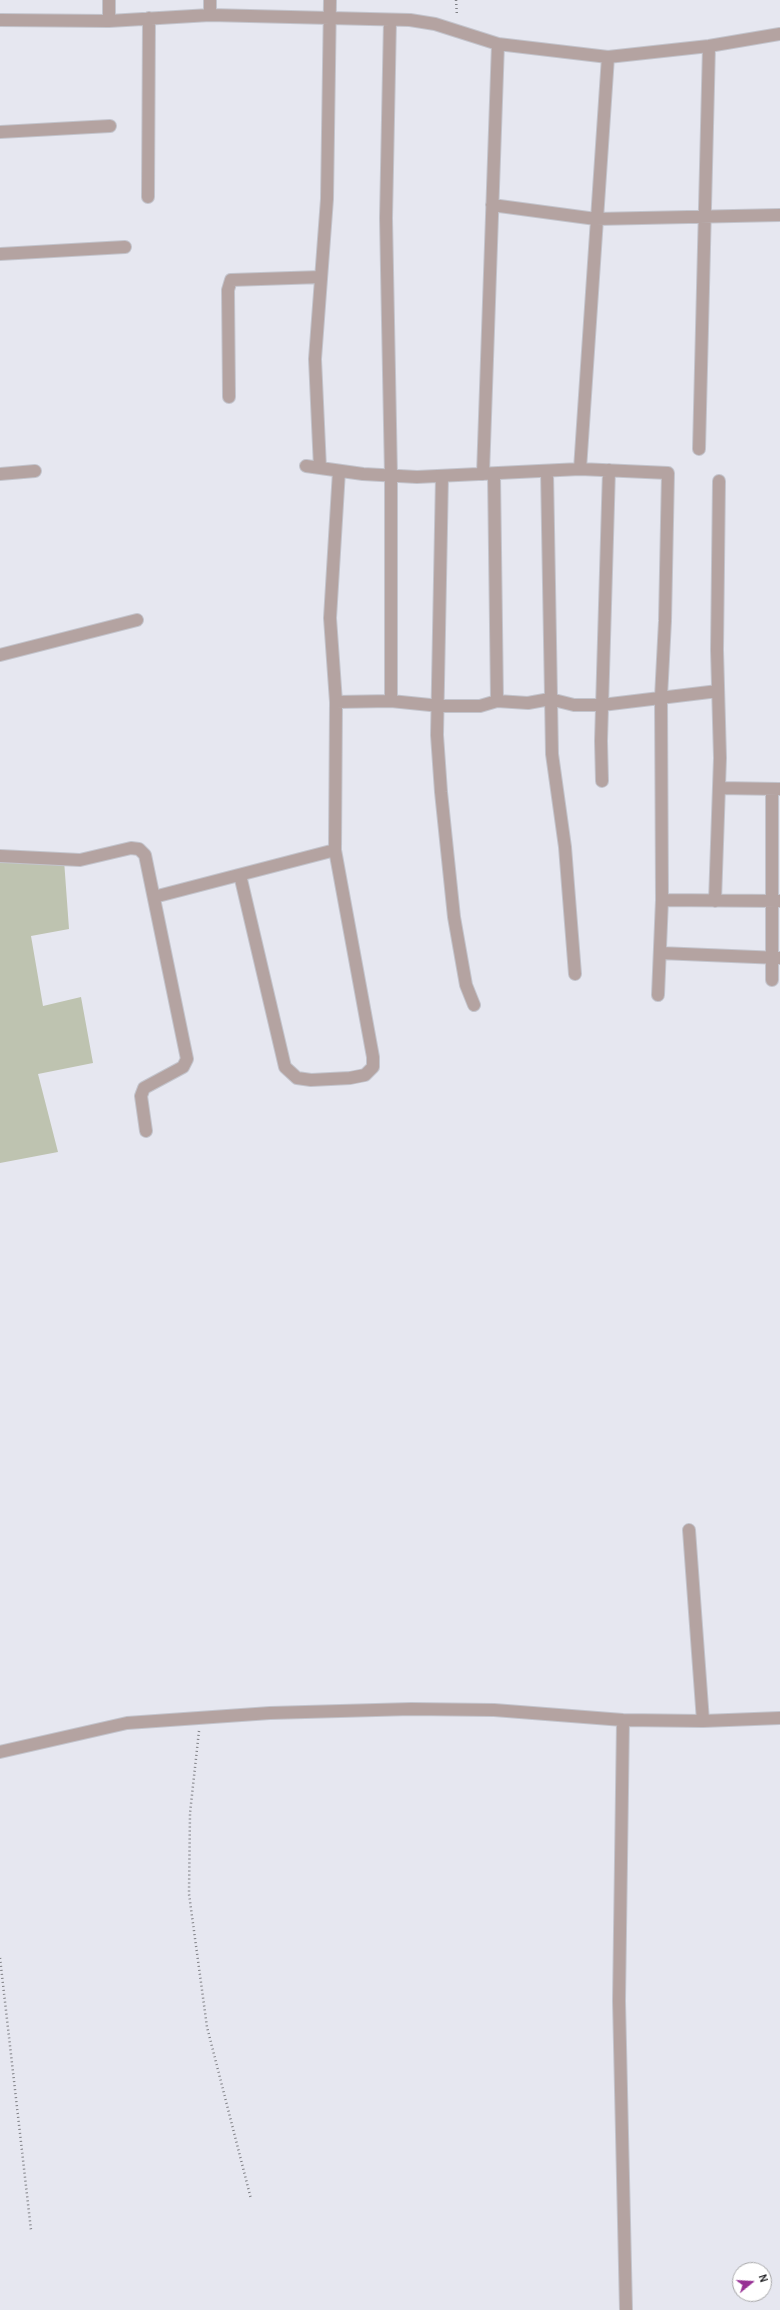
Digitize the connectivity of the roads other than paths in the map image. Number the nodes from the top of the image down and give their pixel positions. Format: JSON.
{"nodes":[{"id":1,"x":109,"y":0,"type":"edge"},
{"id":2,"x":210,"y":0,"type":"edge"},
{"id":3,"x":330,"y":0,"type":"edge"},
{"id":4,"x":210,"y":15,"type":"junction"},
{"id":5,"x":331,"y":17,"type":"junction"},
{"id":6,"x":149,"y":18,"type":"junction"},
{"id":7,"x":0,"y":20,"type":"edge"},
{"id":8,"x":390,"y":20,"type":"junction"},
{"id":9,"x":109,"y":21,"type":"junction"},
{"id":10,"x":780,"y":34,"type":"edge"},
{"id":11,"x":498,"y":44,"type":"junction"},
{"id":12,"x":709,"y":46,"type":"junction"},
{"id":13,"x":608,"y":57,"type":"junction"},
{"id":14,"x":110,"y":126,"type":"dead end"},
{"id":15,"x":0,"y":132,"type":"edge"},
{"id":16,"x":148,"y":197,"type":"dead end"},
{"id":17,"x":492,"y":205,"type":"junction"},
{"id":18,"x":780,"y":215,"type":"edge"},
{"id":19,"x":705,"y":218,"type":"junction"},
{"id":20,"x":596,"y":219,"type":"junction"},
{"id":21,"x":125,"y":247,"type":"dead end"},
{"id":22,"x":0,"y":254,"type":"edge"},
{"id":23,"x":321,"y":277,"type":"junction"},
{"id":24,"x":228,"y":398,"type":"dead end"},
{"id":25,"x":699,"y":449,"type":"dead end"},
{"id":26,"x":306,"y":466,"type":"dead end"},
{"id":27,"x":320,"y":468,"type":"junction"},
{"id":28,"x":580,"y":469,"type":"junction"},
{"id":29,"x":609,"y":470,"type":"junction"},
{"id":30,"x":35,"y":471,"type":"dead end"},
{"id":31,"x":339,"y":471,"type":"junction"},
{"id":32,"x":547,"y":471,"type":"junction"},
{"id":33,"x":0,"y":474,"type":"edge"},
{"id":34,"x":489,"y":474,"type":"junction"},
{"id":35,"x":391,"y":476,"type":"junction"},
{"id":36,"x":442,"y":476,"type":"junction"},
{"id":37,"x":719,"y":481,"type":"dead end"},
{"id":38,"x":137,"y":620,"type":"dead end"},
{"id":39,"x":0,"y":655,"type":"edge"},
{"id":40,"x":718,"y":691,"type":"junction"},
{"id":41,"x":660,"y":697,"type":"junction"},
{"id":42,"x":550,"y":699,"type":"junction"},
{"id":43,"x":391,"y":701,"type":"junction"},
{"id":44,"x":497,"y":701,"type":"junction"},
{"id":45,"x":336,"y":702,"type":"junction"},
{"id":46,"x":602,"y":705,"type":"junction"},
{"id":47,"x":440,"y":706,"type":"junction"},
{"id":48,"x":602,"y":781,"type":"dead end"},
{"id":49,"x":719,"y":788,"type":"junction"},
{"id":50,"x":776,"y":789,"type":"edge"},
{"id":51,"x":335,"y":850,"type":"junction"},
{"id":52,"x":0,"y":856,"type":"edge"},
{"id":53,"x":240,"y":875,"type":"junction"},
{"id":54,"x":154,"y":897,"type":"junction"},
{"id":55,"x":662,"y":900,"type":"junction"},
{"id":56,"x":715,"y":901,"type":"junction"},
{"id":57,"x":776,"y":901,"type":"edge"},
{"id":58,"x":660,"y":953,"type":"junction"},
{"id":59,"x":776,"y":958,"type":"edge"},
{"id":60,"x":575,"y":974,"type":"dead end"},
{"id":61,"x":772,"y":980,"type":"dead end"},
{"id":62,"x":658,"y":995,"type":"dead end"},
{"id":63,"x":474,"y":1005,"type":"dead end"},
{"id":64,"x":146,"y":1131,"type":"dead end"},
{"id":65,"x":689,"y":1530,"type":"dead end"},
{"id":66,"x":780,"y":1718,"type":"edge"},
{"id":67,"x":623,"y":1720,"type":"junction"},
{"id":68,"x":703,"y":1721,"type":"junction"},
{"id":69,"x":0,"y":1752,"type":"edge"},
{"id":70,"x":626,"y":2310,"type":"edge"}],
"edges":[{"from":1,"to":9,"type":"street"},
{"from":2,"to":4,"type":"street"},
{"from":3,"to":5,"type":"street"},
{"from":4,"to":5,"type":"street"},
{"from":4,"to":6,"type":"street"},
{"from":5,"to":8,"type":"street"},
{"from":5,"to":23,"type":"street"},
{"from":6,"to":9,"type":"street"},
{"from":6,"to":16,"type":"street"},
{"from":7,"to":9,"type":"street"},
{"from":8,"to":11,"type":"street"},
{"from":8,"to":35,"type":"street"},
{"from":10,"to":12,"type":"street"},
{"from":11,"to":13,"type":"street"},
{"from":11,"to":17,"type":"street"},
{"from":12,"to":13,"type":"street"},
{"from":12,"to":19,"type":"street"},
{"from":13,"to":20,"type":"street"},
{"from":14,"to":15,"type":"street"},
{"from":17,"to":20,"type":"street"},
{"from":17,"to":34,"type":"street"},
{"from":18,"to":19,"type":"street"},
{"from":19,"to":20,"type":"street"},
{"from":19,"to":25,"type":"street"},
{"from":20,"to":28,"type":"street"},
{"from":21,"to":22,"type":"street"},
{"from":23,"to":24,"type":"street"},
{"from":23,"to":27,"type":"street"},
{"from":26,"to":27,"type":"street"},
{"from":27,"to":31,"type":"street"},
{"from":28,"to":29,"type":"street"},
{"from":28,"to":32,"type":"street"},
{"from":29,"to":41,"type":"street"},
{"from":29,"to":46,"type":"street"},
{"from":30,"to":33,"type":"street"},
{"from":31,"to":35,"type":"street"},
{"from":31,"to":45,"type":"street"},
{"from":32,"to":34,"type":"street"},
{"from":32,"to":42,"type":"street"},
{"from":34,"to":36,"type":"street"},
{"from":34,"to":44,"type":"street"},
{"from":35,"to":36,"type":"street"},
{"from":35,"to":43,"type":"street"},
{"from":36,"to":47,"type":"street"},
{"from":37,"to":40,"type":"street"},
{"from":38,"to":39,"type":"street"},
{"from":40,"to":41,"type":"street"},
{"from":40,"to":49,"type":"street"},
{"from":41,"to":46,"type":"street"},
{"from":41,"to":55,"type":"street"},
{"from":42,"to":44,"type":"street"},
{"from":42,"to":46,"type":"street"},
{"from":42,"to":60,"type":"street"},
{"from":43,"to":45,"type":"street"},
{"from":43,"to":47,"type":"street"},
{"from":44,"to":47,"type":"street"},
{"from":45,"to":51,"type":"street"},
{"from":46,"to":48,"type":"street"},
{"from":47,"to":63,"type":"street"},
{"from":49,"to":50,"type":"street"},
{"from":49,"to":56,"type":"street"},
{"from":50,"to":57,"type":"street"},
{"from":51,"to":53,"type":"street"},
{"from":51,"to":53,"type":"street"},
{"from":52,"to":54,"type":"street"},
{"from":53,"to":54,"type":"street"},
{"from":54,"to":64,"type":"street"},
{"from":55,"to":56,"type":"street"},
{"from":55,"to":58,"type":"street"},
{"from":56,"to":57,"type":"street"},
{"from":57,"to":59,"type":"street"},
{"from":58,"to":59,"type":"street"},
{"from":58,"to":62,"type":"street"},
{"from":59,"to":61,"type":"street"},
{"from":65,"to":68,"type":"street"},
{"from":66,"to":68,"type":"street"},
{"from":67,"to":68,"type":"street"},
{"from":67,"to":69,"type":"street"},
{"from":67,"to":70,"type":"street"}]}
